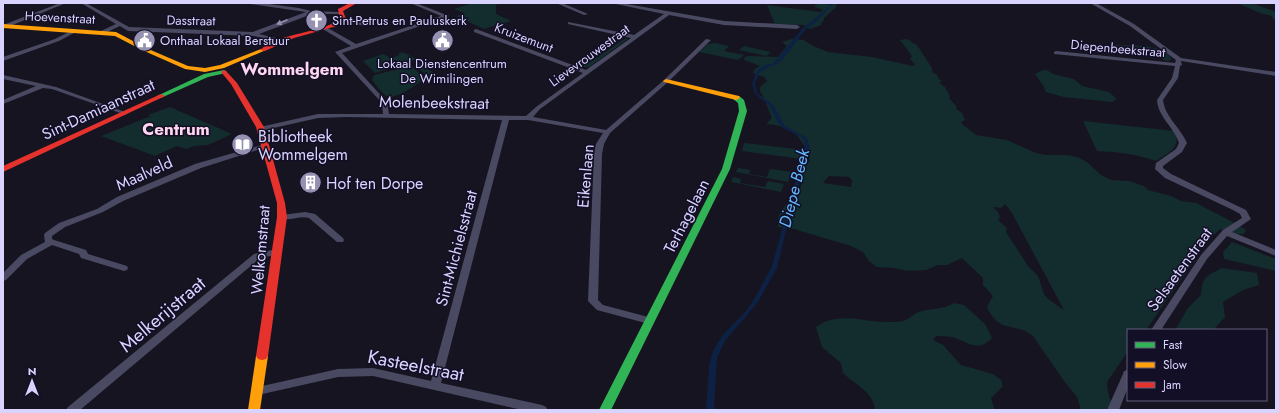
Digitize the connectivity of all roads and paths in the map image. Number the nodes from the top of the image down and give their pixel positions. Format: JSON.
{"nodes":[{"id":1,"x":64,"y":3,"type":"edge"},
{"id":2,"x":83,"y":3,"type":"edge"},
{"id":3,"x":250,"y":3,"type":"edge"},
{"id":4,"x":354,"y":3,"type":"edge"},
{"id":5,"x":412,"y":3,"type":"edge"},
{"id":6,"x":558,"y":3,"type":"edge"},
{"id":7,"x":613,"y":3,"type":"edge"},
{"id":8,"x":1092,"y":3,"type":"edge"},
{"id":9,"x":311,"y":12,"type":"junction"},
{"id":10,"x":586,"y":14,"type":"dead end"},
{"id":11,"x":667,"y":14,"type":"junction"},
{"id":12,"x":341,"y":16,"type":"junction"},
{"id":13,"x":570,"y":23,"type":"dead end"},
{"id":14,"x":364,"y":24,"type":"dead end"},
{"id":15,"x":119,"y":25,"type":"junction"},
{"id":16,"x":797,"y":26,"type":"dead end"},
{"id":17,"x":4,"y":27,"type":"edge"},
{"id":18,"x":324,"y":28,"type":"junction"},
{"id":19,"x":128,"y":29,"type":"junction"},
{"id":20,"x":476,"y":31,"type":"dead end"},
{"id":21,"x":74,"y":32,"type":"junction"},
{"id":22,"x":103,"y":32,"type":"junction"},
{"id":23,"x":116,"y":34,"type":"junction"},
{"id":24,"x":254,"y":34,"type":"junction"},
{"id":25,"x":635,"y":37,"type":"junction"},
{"id":26,"x":708,"y":40,"type":"dead end"},
{"id":27,"x":283,"y":41,"type":"junction"},
{"id":28,"x":356,"y":46,"type":"junction"},
{"id":29,"x":1056,"y":53,"type":"dead end"},
{"id":30,"x":3,"y":59,"type":"edge"},
{"id":31,"x":1179,"y":62,"type":"junction"},
{"id":32,"x":586,"y":72,"type":"junction"},
{"id":33,"x":206,"y":73,"type":"junction"},
{"id":34,"x":223,"y":73,"type":"junction"},
{"id":35,"x":1276,"y":74,"type":"edge"},
{"id":36,"x":3,"y":77,"type":"edge"},
{"id":37,"x":666,"y":81,"type":"junction"},
{"id":38,"x":44,"y":86,"type":"junction"},
{"id":39,"x":3,"y":102,"type":"edge"},
{"id":40,"x":125,"y":113,"type":"junction"},
{"id":41,"x":386,"y":116,"type":"junction"},
{"id":42,"x":506,"y":118,"type":"junction"},
{"id":43,"x":528,"y":118,"type":"junction"},
{"id":44,"x":260,"y":129,"type":"junction"},
{"id":45,"x":607,"y":132,"type":"junction"},
{"id":46,"x":265,"y":146,"type":"junction"},
{"id":47,"x":3,"y":169,"type":"edge"},
{"id":48,"x":282,"y":217,"type":"junction"},
{"id":49,"x":1226,"y":232,"type":"junction"},
{"id":50,"x":340,"y":240,"type":"dead end"},
{"id":51,"x":51,"y":242,"type":"junction"},
{"id":52,"x":277,"y":252,"type":"junction"},
{"id":53,"x":1276,"y":254,"type":"edge"},
{"id":54,"x":124,"y":268,"type":"dead end"},
{"id":55,"x":3,"y":278,"type":"edge"},
{"id":56,"x":649,"y":320,"type":"junction"},
{"id":57,"x":1157,"y":329,"type":"edge"},
{"id":58,"x":1127,"y":376,"type":"edge"},
{"id":59,"x":435,"y":386,"type":"junction"},
{"id":60,"x":258,"y":391,"type":"junction"},
{"id":61,"x":72,"y":410,"type":"edge"},
{"id":62,"x":254,"y":410,"type":"edge"},
{"id":63,"x":542,"y":410,"type":"edge"},
{"id":64,"x":605,"y":410,"type":"edge"},
{"id":65,"x":1113,"y":410,"type":"edge"}],
"edges":[{"from":1,"to":17,"type":"street"},
{"from":2,"to":15,"type":"street","name":"Dasstraat"},
{"from":3,"to":9,"type":"street"},
{"from":4,"to":12,"type":"street"},
{"from":5,"to":28,"type":"street"},
{"from":6,"to":10,"type":"street"},
{"from":7,"to":11,"type":"street"},
{"from":8,"to":31,"type":"street"},
{"from":9,"to":12,"type":"street"},
{"from":9,"to":24,"type":"street","one_way":true},
{"from":11,"to":16,"type":"street"},
{"from":11,"to":25,"type":"street","name":"Lievevrouwestraat"},
{"from":12,"to":14,"type":"street"},
{"from":12,"to":18,"type":"street"},
{"from":13,"to":25,"type":"street"},
{"from":15,"to":19,"type":"street","name":"Dasstraat"},
{"from":15,"to":22,"type":"street"},
{"from":17,"to":21,"type":"street","name":"Hoevenstraat"},
{"from":18,"to":27,"type":"street"},
{"from":18,"to":28,"type":"street"},
{"from":19,"to":23,"type":"street","name":"Dasstraat"},
{"from":19,"to":24,"type":"street","name":"Dasstraat"},
{"from":20,"to":32,"type":"street","name":"Kruizemunt"},
{"from":21,"to":22,"type":"street","name":"Hoevenstraat"},
{"from":21,"to":30,"type":"street"},
{"from":22,"to":23,"type":"street","name":"Hoevenstraat"},
{"from":23,"to":33,"type":"street","name":"Hoevenstraat"},
{"from":24,"to":27,"type":"street"},
{"from":25,"to":32,"type":"street","name":"Lievevrouwestraat"},
{"from":26,"to":37,"type":"street","name":"Eikenlaan"},
{"from":27,"to":34,"type":"street"},
{"from":28,"to":41,"type":"street"},
{"from":29,"to":31,"type":"street","name":"Diepenbeekstraat"},
{"from":31,"to":35,"type":"street","name":"Diepenbeekstraat"},
{"from":31,"to":49,"type":"street","name":"Selsaetenstraat"},
{"from":32,"to":43,"type":"street","name":"Lievevrouwestraat"},
{"from":33,"to":34,"type":"street"},
{"from":33,"to":40,"type":"street","name":"Sint-Damiaanstraat"},
{"from":34,"to":44,"type":"street","name":"Welkomstraat"},
{"from":36,"to":38,"type":"street"},
{"from":37,"to":45,"type":"street","name":"Eikenlaan"},
{"from":37,"to":56,"type":"street","name":"Terhagelaan"},
{"from":38,"to":39,"type":"street"},
{"from":38,"to":40,"type":"street"},
{"from":40,"to":47,"type":"street","name":"Sint-Damiaanstraat"},
{"from":41,"to":42,"type":"street","name":"Molenbeekstraat"},
{"from":41,"to":44,"type":"street","name":"Molenbeekstraat"},
{"from":42,"to":43,"type":"street","name":"Molenbeekstraat"},
{"from":42,"to":59,"type":"street","name":"Sint-Michielsstraat"},
{"from":43,"to":45,"type":"street","name":"Molenbeekstraat"},
{"from":44,"to":46,"type":"street","name":"Welkomstraat"},
{"from":45,"to":56,"type":"street","name":"Eikenlaan"},
{"from":46,"to":48,"type":"street","name":"Welkomstraat"},
{"from":46,"to":51,"type":"street","name":"Maalveld"},
{"from":48,"to":50,"type":"street"},
{"from":48,"to":52,"type":"street","name":"Welkomstraat"},
{"from":49,"to":53,"type":"street"},
{"from":49,"to":57,"type":"street","name":"Selsaetenstraat"},
{"from":51,"to":54,"type":"street"},
{"from":51,"to":55,"type":"street"},
{"from":52,"to":60,"type":"street","name":"Welkomstraat"},
{"from":52,"to":61,"type":"street","name":"Melkerijstraat"},
{"from":56,"to":64,"type":"street","name":"Terhagelaan"},
{"from":58,"to":65,"type":"street"},
{"from":59,"to":60,"type":"street","name":"Kasteelstraat"},
{"from":59,"to":63,"type":"street","name":"Kasteelstraat"},
{"from":60,"to":62,"type":"street","name":"Welkomstraat"}]}
